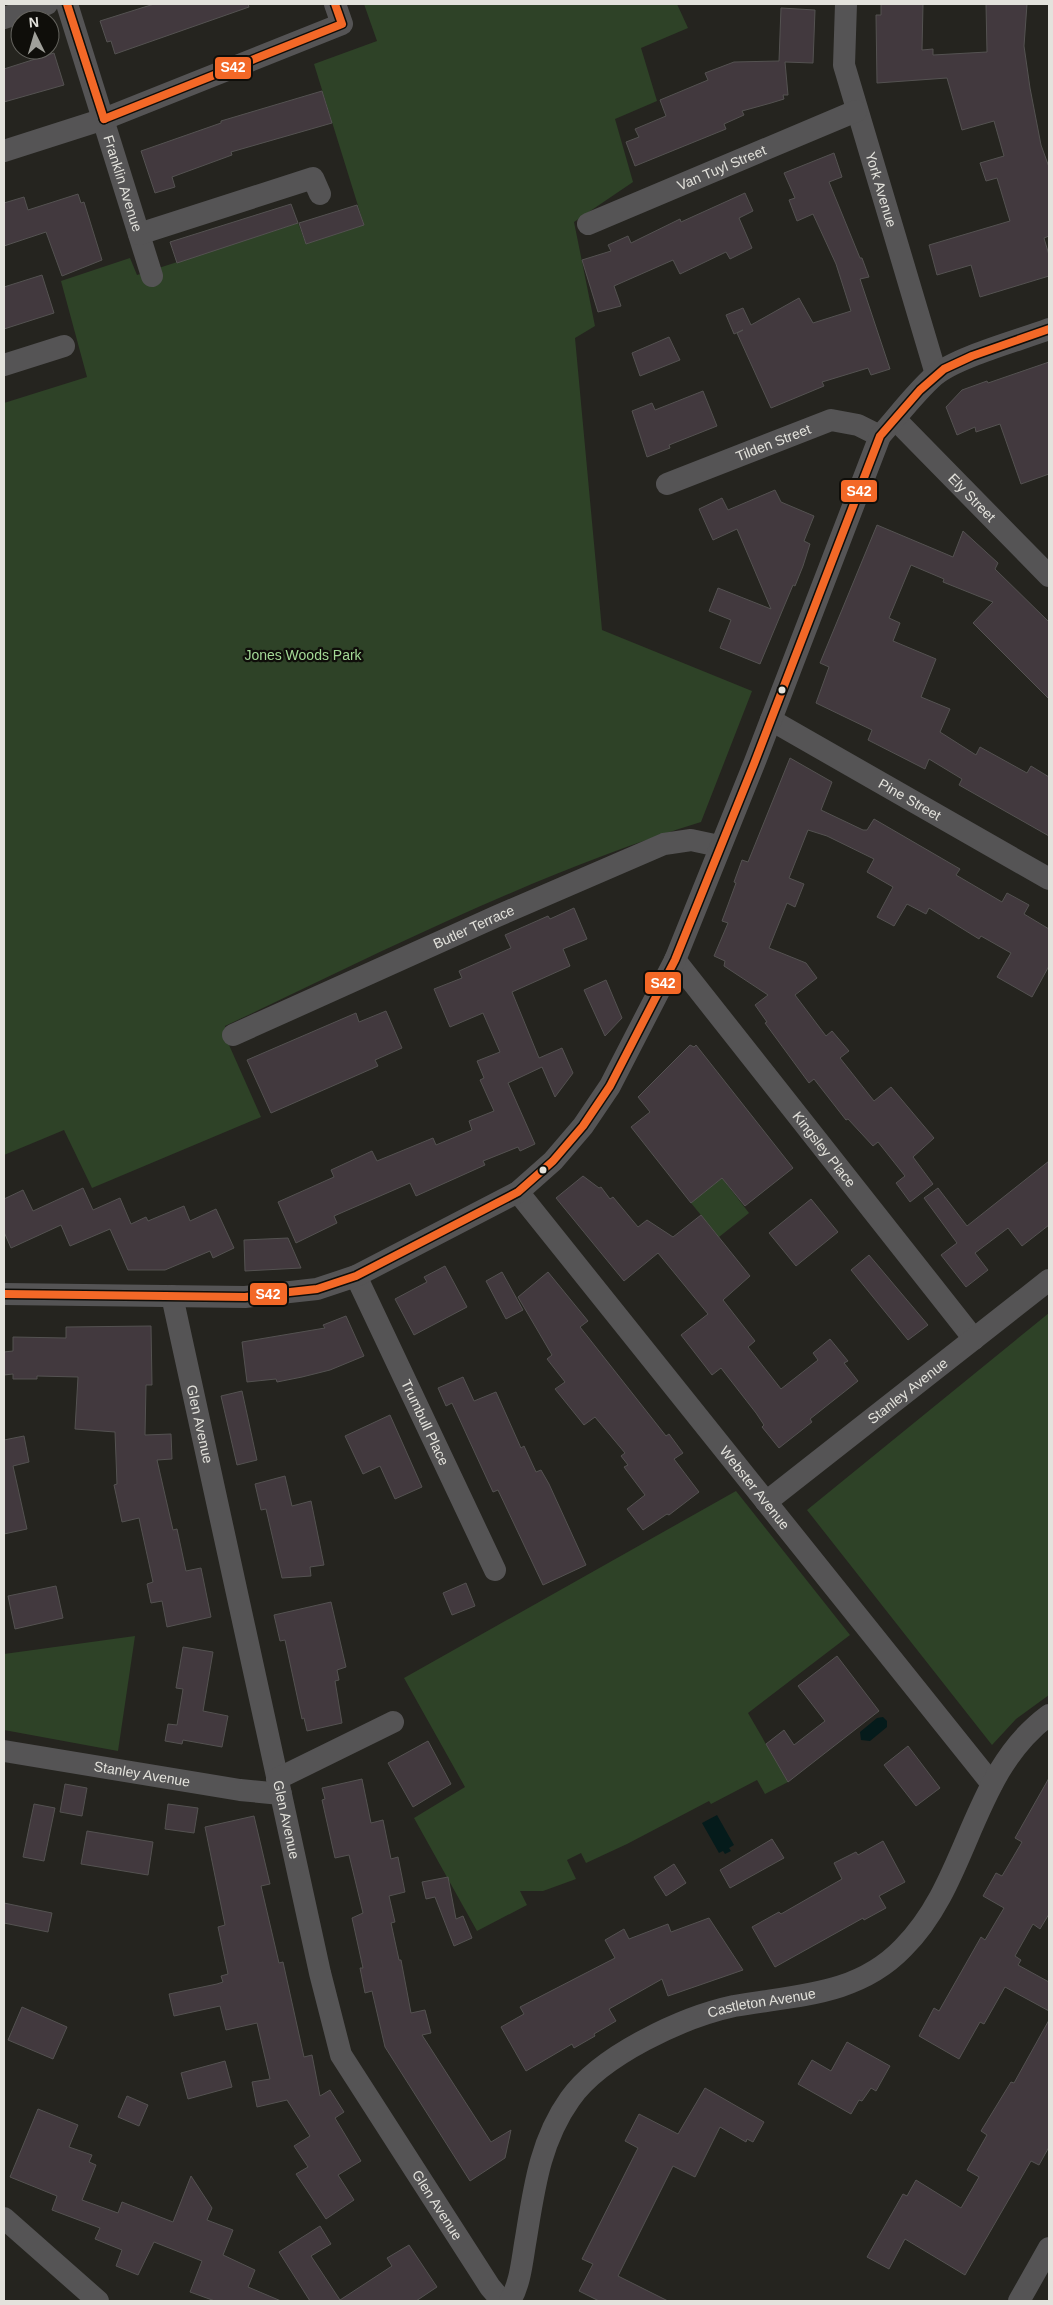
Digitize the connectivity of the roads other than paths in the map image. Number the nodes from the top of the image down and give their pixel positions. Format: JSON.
{"nodes":[{"id":1,"x":47,"y":4,"type":"edge"},
{"id":2,"x":67,"y":4,"type":"edge"},
{"id":3,"x":846,"y":4,"type":"edge"},
{"id":4,"x":339,"y":14,"type":"edge"},
{"id":5,"x":4,"y":18,"type":"edge"},
{"id":6,"x":856,"y":111,"type":"junction"},
{"id":7,"x":104,"y":119,"type":"junction"},
{"id":8,"x":4,"y":151,"type":"edge"},
{"id":9,"x":320,"y":194,"type":"dead end"},
{"id":10,"x":588,"y":224,"type":"dead end"},
{"id":11,"x":139,"y":234,"type":"junction"},
{"id":12,"x":152,"y":276,"type":"dead end"},
{"id":13,"x":1049,"y":330,"type":"edge"},
{"id":14,"x":64,"y":346,"type":"dead end"},
{"id":15,"x":4,"y":365,"type":"edge"},
{"id":16,"x":936,"y":374,"type":"junction"},
{"id":17,"x":895,"y":420,"type":"junction"},
{"id":18,"x":880,"y":436,"type":"junction"},
{"id":19,"x":667,"y":484,"type":"dead end"},
{"id":20,"x":1049,"y":576,"type":"edge"},
{"id":21,"x":771,"y":720,"type":"junction"},
{"id":22,"x":720,"y":846,"type":"junction"},
{"id":23,"x":1049,"y":879,"type":"edge"},
{"id":24,"x":675,"y":960,"type":"junction"},
{"id":25,"x":233,"y":1035,"type":"dead end"},
{"id":26,"x":518,"y":1192,"type":"junction"},
{"id":27,"x":356,"y":1276,"type":"junction"},
{"id":28,"x":1049,"y":1280,"type":"edge"},
{"id":29,"x":4,"y":1294,"type":"edge"},
{"id":30,"x":172,"y":1296,"type":"junction"},
{"id":31,"x":974,"y":1339,"type":"junction"},
{"id":32,"x":766,"y":1502,"type":"junction"},
{"id":33,"x":495,"y":1570,"type":"dead end"},
{"id":34,"x":1049,"y":1715,"type":"edge"},
{"id":35,"x":393,"y":1722,"type":"dead end"},
{"id":36,"x":4,"y":1751,"type":"edge"},
{"id":37,"x":992,"y":1784,"type":"junction"},
{"id":38,"x":279,"y":1786,"type":"junction"},
{"id":39,"x":4,"y":2218,"type":"edge"},
{"id":40,"x":1049,"y":2248,"type":"edge"},
{"id":41,"x":98,"y":2301,"type":"edge"},
{"id":42,"x":502,"y":2301,"type":"edge"},
{"id":43,"x":510,"y":2301,"type":"edge"},
{"id":44,"x":1019,"y":2301,"type":"edge"}],
"edges":[{"from":1,"to":5,"type":"street"},
{"from":2,"to":7,"type":"street","name":"Franklin Avenue"},
{"from":3,"to":6,"type":"street","name":"York Avenue"},
{"from":4,"to":7,"type":"street"},
{"from":6,"to":10,"type":"street","name":"Van Tuyl Street"},
{"from":6,"to":16,"type":"street","name":"York Avenue"},
{"from":7,"to":8,"type":"street"},
{"from":7,"to":11,"type":"street","name":"Franklin Avenue"},
{"from":9,"to":11,"type":"street"},
{"from":11,"to":12,"type":"street","name":"Franklin Avenue"},
{"from":13,"to":16,"type":"street"},
{"from":14,"to":15,"type":"street"},
{"from":16,"to":17,"type":"street"},
{"from":17,"to":18,"type":"street"},
{"from":17,"to":20,"type":"street","name":"Ely Street"},
{"from":18,"to":19,"type":"street","name":"Tilden Street"},
{"from":18,"to":21,"type":"street"},
{"from":21,"to":22,"type":"street"},
{"from":21,"to":23,"type":"street","name":"Pine Street"},
{"from":22,"to":24,"type":"street"},
{"from":22,"to":25,"type":"street","name":"Butler Terrace"},
{"from":24,"to":26,"type":"street"},
{"from":24,"to":31,"type":"street","name":"Kingsley Place"},
{"from":26,"to":27,"type":"street"},
{"from":26,"to":32,"type":"street","name":"Webster Avenue"},
{"from":27,"to":30,"type":"street"},
{"from":27,"to":33,"type":"street","name":"Trumbull Place"},
{"from":28,"to":31,"type":"street","name":"Stanley Avenue"},
{"from":29,"to":30,"type":"street"},
{"from":30,"to":38,"type":"street","name":"Glen Avenue"},
{"from":31,"to":32,"type":"street","name":"Stanley Avenue"},
{"from":32,"to":37,"type":"street","name":"Webster Avenue"},
{"from":34,"to":37,"type":"street","name":"Castleton Avenue"},
{"from":35,"to":38,"type":"street"},
{"from":36,"to":38,"type":"street","name":"Stanley Avenue"},
{"from":37,"to":43,"type":"street","name":"Castleton Avenue"},
{"from":38,"to":42,"type":"street","name":"Glen Avenue"},
{"from":39,"to":41,"type":"street"},
{"from":40,"to":44,"type":"street"}]}
